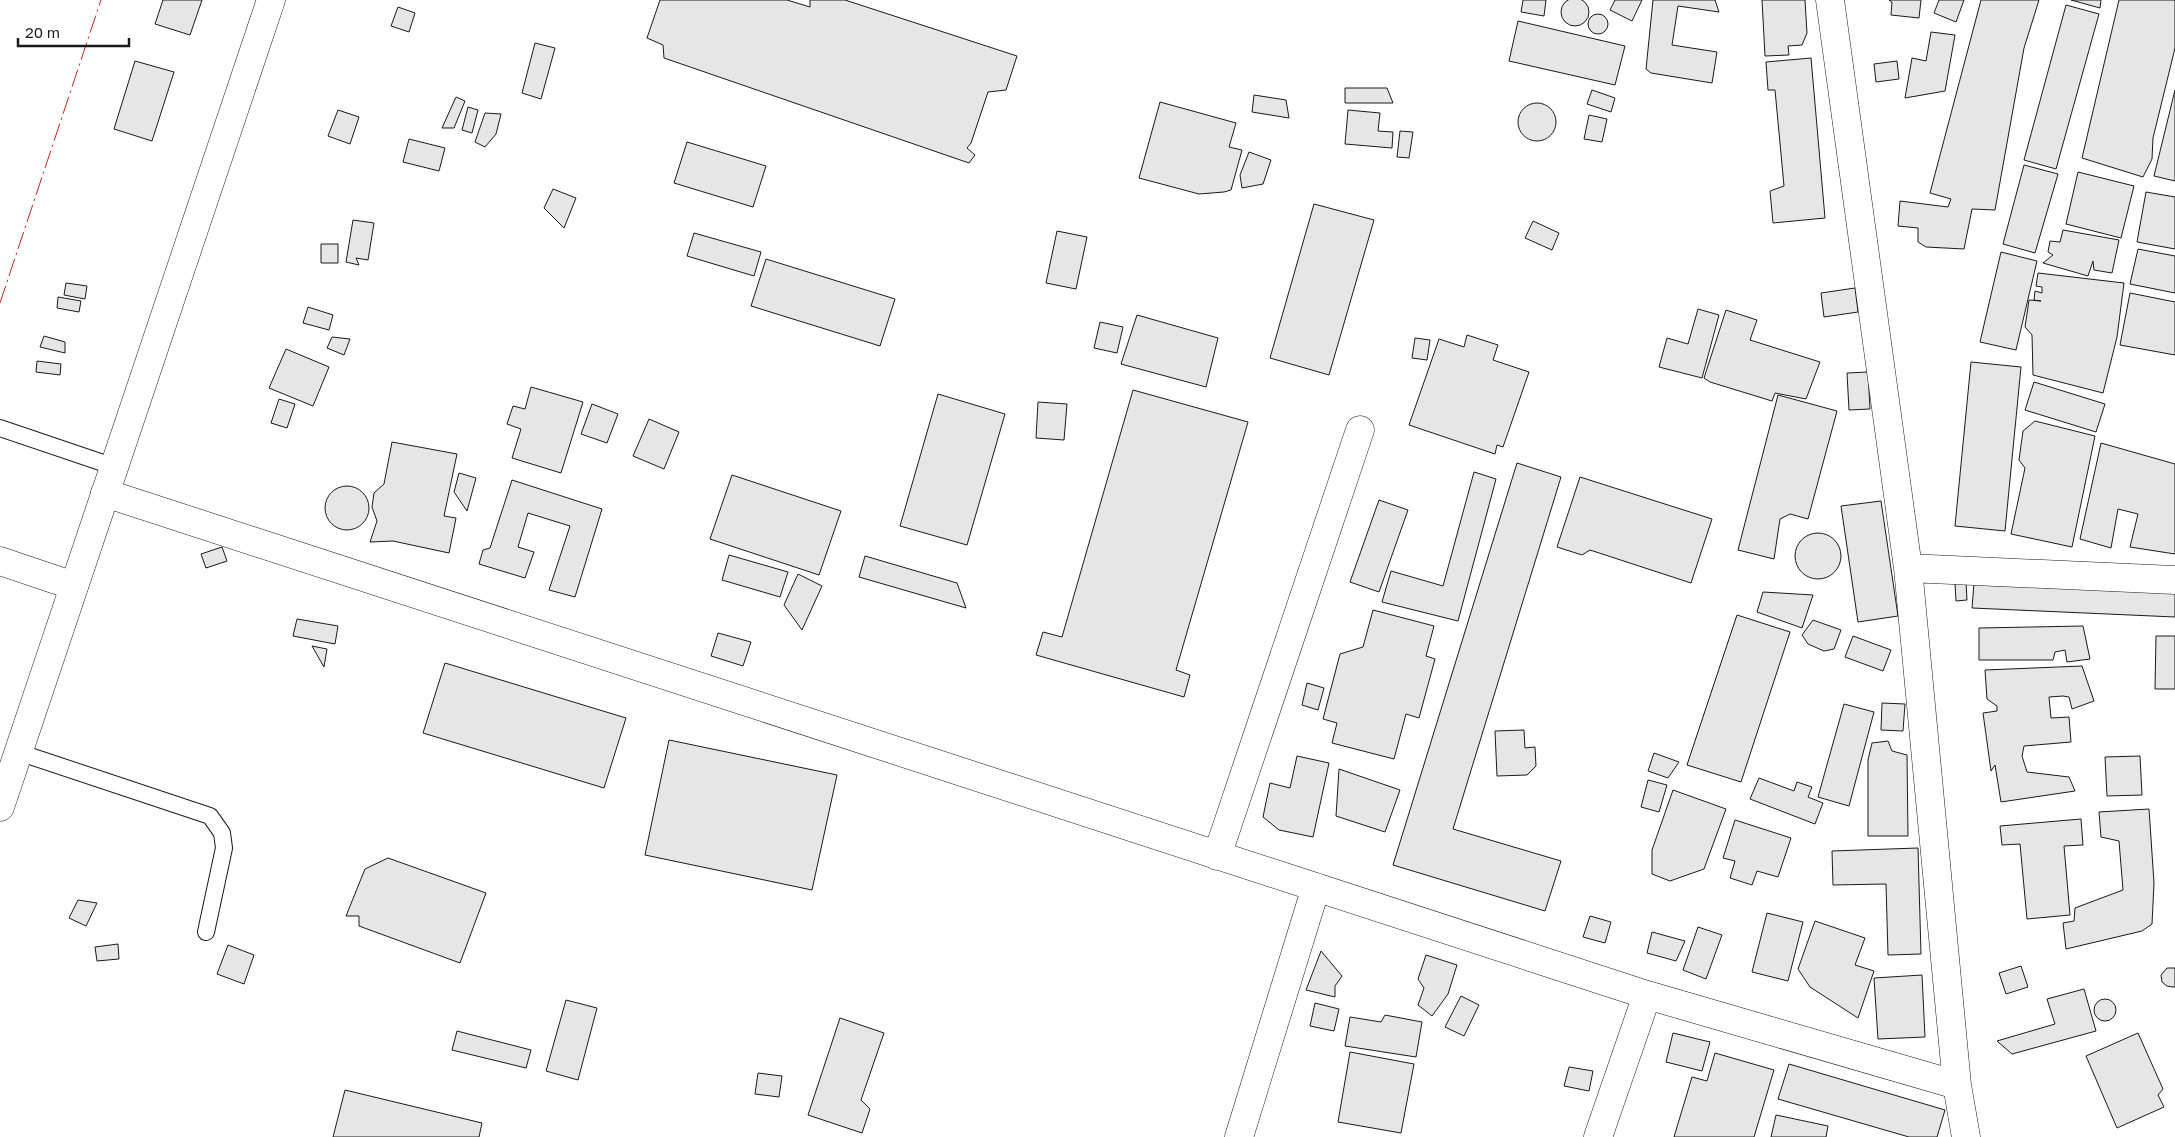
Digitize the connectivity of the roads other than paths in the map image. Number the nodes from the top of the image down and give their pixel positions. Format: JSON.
{"nodes":[{"id":1,"x":271,"y":0,"type":"edge"},
{"id":2,"x":1830,"y":0,"type":"edge"},
{"id":3,"x":0,"y":428,"type":"edge"},
{"id":4,"x":1360,"y":430,"type":"dead end"},
{"id":5,"x":114,"y":467,"type":"junction"},
{"id":6,"x":105,"y":494,"type":"junction"},
{"id":7,"x":0,"y":561,"type":"edge"},
{"id":8,"x":1908,"y":568,"type":"junction"},
{"id":9,"x":2175,"y":580,"type":"edge"},
{"id":10,"x":74,"y":586,"type":"junction"},
{"id":11,"x":18,"y":752,"type":"junction"},
{"id":12,"x":0,"y":807,"type":"edge"},
{"id":13,"x":1217,"y":856,"type":"junction"},
{"id":14,"x":1316,"y":887,"type":"junction"},
{"id":15,"x":206,"y":932,"type":"dead end"},
{"id":16,"x":1647,"y":996,"type":"junction"},
{"id":17,"x":1957,"y":1085,"type":"junction"},
{"id":18,"x":1239,"y":1137,"type":"edge"},
{"id":19,"x":1598,"y":1137,"type":"edge"},
{"id":20,"x":1966,"y":1137,"type":"edge"}],
"edges":[{"from":1,"to":5,"type":"main road"},
{"from":2,"to":8,"type":"main road"},
{"from":3,"to":5,"type":"lane"},
{"from":4,"to":13,"type":"main road"},
{"from":5,"to":6,"type":"main road"},
{"from":6,"to":10,"type":"main road"},
{"from":6,"to":13,"type":"main road"},
{"from":7,"to":10,"type":"main road"},
{"from":8,"to":9,"type":"main road"},
{"from":8,"to":17,"type":"main road"},
{"from":10,"to":11,"type":"main road"},
{"from":11,"to":12,"type":"main road"},
{"from":11,"to":15,"type":"lane"},
{"from":13,"to":14,"type":"main road"},
{"from":14,"to":16,"type":"main road"},
{"from":14,"to":18,"type":"main road"},
{"from":16,"to":17,"type":"main road"},
{"from":16,"to":19,"type":"main road"},
{"from":17,"to":20,"type":"main road"}]}
